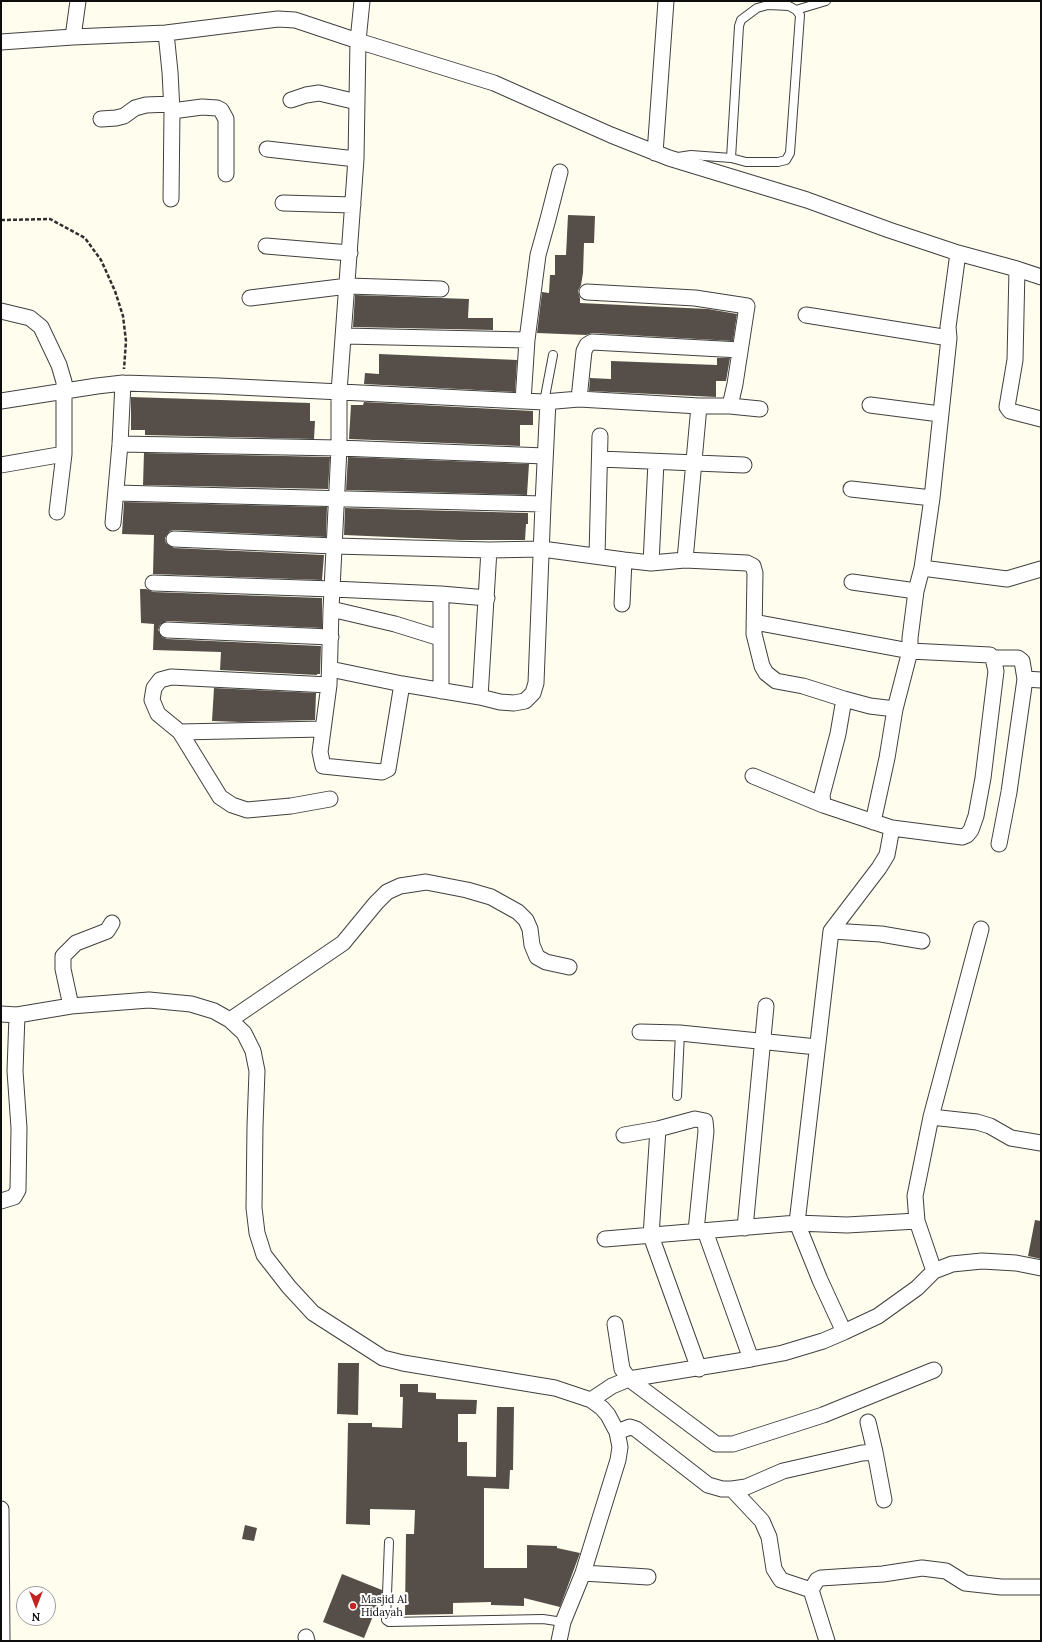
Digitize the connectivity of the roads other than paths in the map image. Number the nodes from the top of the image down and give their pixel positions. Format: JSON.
{"nodes":[{"id":1,"x":78,"y":1,"type":"edge"},
{"id":2,"x":362,"y":1,"type":"edge"},
{"id":3,"x":666,"y":1,"type":"edge"},
{"id":4,"x":826,"y":1,"type":"edge"},
{"id":5,"x":796,"y":10,"type":"junction"},
{"id":6,"x":166,"y":33,"type":"junction"},
{"id":7,"x":73,"y":37,"type":"junction"},
{"id":8,"x":358,"y":41,"type":"junction"},
{"id":9,"x":1,"y":42,"type":"edge"},
{"id":10,"x":290,"y":100,"type":"dead end"},
{"id":11,"x":357,"y":102,"type":"junction"},
{"id":12,"x":172,"y":108,"type":"junction"},
{"id":13,"x":101,"y":119,"type":"dead end"},
{"id":14,"x":267,"y":149,"type":"dead end"},
{"id":15,"x":662,"y":155,"type":"junction"},
{"id":16,"x":731,"y":158,"type":"junction"},
{"id":17,"x":356,"y":159,"type":"junction"},
{"id":18,"x":560,"y":172,"type":"dead end"},
{"id":19,"x":226,"y":174,"type":"dead end"},
{"id":20,"x":172,"y":199,"type":"dead end"},
{"id":21,"x":283,"y":203,"type":"dead end"},
{"id":22,"x":353,"y":205,"type":"junction"},
{"id":23,"x":266,"y":246,"type":"dead end"},
{"id":24,"x":350,"y":252,"type":"junction"},
{"id":25,"x":958,"y":253,"type":"junction"},
{"id":26,"x":1017,"y":269,"type":"junction"},
{"id":27,"x":1041,"y":277,"type":"edge"},
{"id":28,"x":348,"y":286,"type":"junction"},
{"id":29,"x":441,"y":289,"type":"dead end"},
{"id":30,"x":587,"y":292,"type":"dead end"},
{"id":31,"x":250,"y":298,"type":"dead end"},
{"id":32,"x":1,"y":311,"type":"edge"},
{"id":33,"x":806,"y":315,"type":"dead end"},
{"id":34,"x":344,"y":336,"type":"junction"},
{"id":35,"x":949,"y":338,"type":"junction"},
{"id":36,"x":527,"y":340,"type":"junction"},
{"id":37,"x":740,"y":350,"type":"junction"},
{"id":38,"x":553,"y":355,"type":"dead end"},
{"id":39,"x":122,"y":383,"type":"junction"},
{"id":40,"x":65,"y":392,"type":"junction"},
{"id":41,"x":339,"y":392,"type":"junction"},
{"id":42,"x":579,"y":399,"type":"junction"},
{"id":43,"x":1,"y":401,"type":"edge"},
{"id":44,"x":523,"y":401,"type":"junction"},
{"id":45,"x":546,"y":401,"type":"junction"},
{"id":46,"x":870,"y":404,"type":"dead end"},
{"id":47,"x":699,"y":406,"type":"junction"},
{"id":48,"x":730,"y":406,"type":"junction"},
{"id":49,"x":760,"y":409,"type":"dead end"},
{"id":50,"x":940,"y":414,"type":"junction"},
{"id":51,"x":1041,"y":419,"type":"edge"},
{"id":52,"x":600,"y":436,"type":"dead end"},
{"id":53,"x":120,"y":444,"type":"junction"},
{"id":54,"x":339,"y":448,"type":"junction"},
{"id":55,"x":64,"y":454,"type":"junction"},
{"id":56,"x":545,"y":456,"type":"junction"},
{"id":57,"x":600,"y":459,"type":"junction"},
{"id":58,"x":656,"y":462,"type":"junction"},
{"id":59,"x":694,"y":463,"type":"junction"},
{"id":60,"x":744,"y":465,"type":"dead end"},
{"id":61,"x":1,"y":466,"type":"edge"},
{"id":62,"x":851,"y":489,"type":"dead end"},
{"id":63,"x":116,"y":493,"type":"junction"},
{"id":64,"x":932,"y":498,"type":"junction"},
{"id":65,"x":337,"y":499,"type":"junction"},
{"id":66,"x":542,"y":504,"type":"junction"},
{"id":67,"x":57,"y":512,"type":"dead end"},
{"id":68,"x":113,"y":523,"type":"dead end"},
{"id":69,"x":174,"y":539,"type":"dead end"},
{"id":70,"x":334,"y":546,"type":"junction"},
{"id":71,"x":542,"y":549,"type":"junction"},
{"id":72,"x":489,"y":550,"type":"junction"},
{"id":73,"x":597,"y":556,"type":"junction"},
{"id":74,"x":624,"y":560,"type":"junction"},
{"id":75,"x":685,"y":560,"type":"junction"},
{"id":76,"x":651,"y":563,"type":"junction"},
{"id":77,"x":922,"y":568,"type":"junction"},
{"id":78,"x":1041,"y":569,"type":"edge"},
{"id":79,"x":852,"y":582,"type":"dead end"},
{"id":80,"x":153,"y":583,"type":"dead end"},
{"id":81,"x":333,"y":588,"type":"junction"},
{"id":82,"x":916,"y":591,"type":"junction"},
{"id":83,"x":441,"y":594,"type":"junction"},
{"id":84,"x":487,"y":598,"type":"junction"},
{"id":85,"x":622,"y":604,"type":"dead end"},
{"id":86,"x":331,"y":609,"type":"junction"},
{"id":87,"x":754,"y":622,"type":"junction"},
{"id":88,"x":167,"y":630,"type":"dead end"},
{"id":89,"x":331,"y":637,"type":"junction"},
{"id":90,"x":440,"y":638,"type":"junction"},
{"id":91,"x":910,"y":651,"type":"junction"},
{"id":92,"x":993,"y":658,"type":"junction"},
{"id":93,"x":330,"y":669,"type":"junction"},
{"id":94,"x":1025,"y":679,"type":"junction"},
{"id":95,"x":1041,"y":680,"type":"edge"},
{"id":96,"x":402,"y":684,"type":"junction"},
{"id":97,"x":329,"y":685,"type":"junction"},
{"id":98,"x":441,"y":691,"type":"junction"},
{"id":99,"x":480,"y":697,"type":"junction"},
{"id":100,"x":844,"y":699,"type":"junction"},
{"id":101,"x":895,"y":709,"type":"junction"},
{"id":102,"x":323,"y":729,"type":"junction"},
{"id":103,"x":180,"y":732,"type":"junction"},
{"id":104,"x":753,"y":776,"type":"dead end"},
{"id":105,"x":330,"y":799,"type":"dead end"},
{"id":106,"x":823,"y":805,"type":"junction"},
{"id":107,"x":872,"y":822,"type":"junction"},
{"id":108,"x":892,"y":828,"type":"junction"},
{"id":109,"x":999,"y":844,"type":"dead end"},
{"id":110,"x":112,"y":923,"type":"dead end"},
{"id":111,"x":981,"y":928,"type":"dead end"},
{"id":112,"x":831,"y":931,"type":"junction"},
{"id":113,"x":922,"y":941,"type":"dead end"},
{"id":114,"x":569,"y":967,"type":"dead end"},
{"id":115,"x":71,"y":1006,"type":"junction"},
{"id":116,"x":766,"y":1006,"type":"dead end"},
{"id":117,"x":1,"y":1014,"type":"edge"},
{"id":118,"x":17,"y":1015,"type":"junction"},
{"id":119,"x":230,"y":1020,"type":"junction"},
{"id":120,"x":640,"y":1032,"type":"dead end"},
{"id":121,"x":680,"y":1033,"type":"junction"},
{"id":122,"x":763,"y":1041,"type":"junction"},
{"id":123,"x":817,"y":1047,"type":"junction"},
{"id":124,"x":678,"y":1096,"type":"dead end"},
{"id":125,"x":931,"y":1116,"type":"junction"},
{"id":126,"x":658,"y":1130,"type":"junction"},
{"id":127,"x":624,"y":1135,"type":"dead end"},
{"id":128,"x":1041,"y":1143,"type":"edge"},
{"id":129,"x":1,"y":1200,"type":"edge"},
{"id":130,"x":917,"y":1221,"type":"junction"},
{"id":131,"x":796,"y":1223,"type":"junction"},
{"id":132,"x":745,"y":1228,"type":"junction"},
{"id":133,"x":700,"y":1231,"type":"junction"},
{"id":134,"x":651,"y":1236,"type":"junction"},
{"id":135,"x":605,"y":1239,"type":"dead end"},
{"id":136,"x":1041,"y":1268,"type":"edge"},
{"id":137,"x":934,"y":1271,"type":"junction"},
{"id":138,"x":615,"y":1324,"type":"dead end"},
{"id":139,"x":844,"y":1332,"type":"junction"},
{"id":140,"x":751,"y":1359,"type":"junction"},
{"id":141,"x":699,"y":1369,"type":"junction"},
{"id":142,"x":934,"y":1370,"type":"dead end"},
{"id":143,"x":630,"y":1379,"type":"junction"},
{"id":144,"x":591,"y":1400,"type":"junction"},
{"id":145,"x":868,"y":1422,"type":"dead end"},
{"id":146,"x":617,"y":1432,"type":"junction"},
{"id":147,"x":875,"y":1452,"type":"junction"},
{"id":148,"x":732,"y":1489,"type":"junction"},
{"id":149,"x":884,"y":1500,"type":"dead end"},
{"id":150,"x":1,"y":1509,"type":"edge"},
{"id":151,"x":389,"y":1542,"type":"dead end"},
{"id":152,"x":2,"y":1568,"type":"edge"},
{"id":153,"x":583,"y":1573,"type":"junction"},
{"id":154,"x":648,"y":1578,"type":"dead end"},
{"id":155,"x":1041,"y":1587,"type":"edge"},
{"id":156,"x":811,"y":1590,"type":"junction"},
{"id":157,"x":563,"y":1622,"type":"junction"},
{"id":158,"x":2,"y":1641,"type":"edge"},
{"id":159,"x":559,"y":1641,"type":"edge"},
{"id":160,"x":827,"y":1641,"type":"edge"}],
"edges":[{"from":1,"to":7,"type":"street"},
{"from":2,"to":8,"type":"street"},
{"from":3,"to":15,"type":"street"},
{"from":4,"to":5,"type":"lane"},
{"from":5,"to":16,"type":"lane"},
{"from":5,"to":16,"type":"lane"},
{"from":6,"to":7,"type":"street"},
{"from":6,"to":8,"type":"street"},
{"from":6,"to":12,"type":"street"},
{"from":7,"to":9,"type":"street"},
{"from":8,"to":11,"type":"street"},
{"from":8,"to":15,"type":"street"},
{"from":10,"to":11,"type":"street"},
{"from":11,"to":17,"type":"street"},
{"from":12,"to":13,"type":"street"},
{"from":12,"to":19,"type":"street"},
{"from":12,"to":20,"type":"street"},
{"from":14,"to":17,"type":"street"},
{"from":15,"to":16,"type":"lane"},
{"from":15,"to":25,"type":"street"},
{"from":17,"to":22,"type":"street"},
{"from":18,"to":36,"type":"street"},
{"from":21,"to":22,"type":"street"},
{"from":22,"to":24,"type":"street"},
{"from":23,"to":24,"type":"street"},
{"from":24,"to":28,"type":"street"},
{"from":25,"to":26,"type":"street"},
{"from":25,"to":35,"type":"street"},
{"from":26,"to":27,"type":"street"},
{"from":26,"to":51,"type":"street"},
{"from":28,"to":29,"type":"street"},
{"from":28,"to":31,"type":"street"},
{"from":28,"to":34,"type":"street"},
{"from":30,"to":37,"type":"street"},
{"from":32,"to":40,"type":"street"},
{"from":33,"to":35,"type":"street"},
{"from":34,"to":36,"type":"street"},
{"from":34,"to":41,"type":"street"},
{"from":35,"to":50,"type":"street"},
{"from":36,"to":44,"type":"street"},
{"from":37,"to":42,"type":"street"},
{"from":37,"to":48,"type":"street"},
{"from":38,"to":45,"type":"lane"},
{"from":39,"to":40,"type":"street"},
{"from":39,"to":41,"type":"street"},
{"from":39,"to":53,"type":"street"},
{"from":40,"to":43,"type":"street"},
{"from":40,"to":55,"type":"street"},
{"from":41,"to":44,"type":"street"},
{"from":41,"to":54,"type":"street"},
{"from":42,"to":45,"type":"street"},
{"from":42,"to":47,"type":"street"},
{"from":44,"to":45,"type":"street"},
{"from":45,"to":56,"type":"street"},
{"from":46,"to":50,"type":"street"},
{"from":47,"to":48,"type":"street"},
{"from":47,"to":59,"type":"street"},
{"from":48,"to":49,"type":"street"},
{"from":50,"to":64,"type":"street"},
{"from":52,"to":57,"type":"street"},
{"from":53,"to":54,"type":"street"},
{"from":53,"to":63,"type":"street"},
{"from":54,"to":56,"type":"street"},
{"from":54,"to":65,"type":"street"},
{"from":55,"to":61,"type":"street"},
{"from":55,"to":67,"type":"street"},
{"from":56,"to":66,"type":"street"},
{"from":57,"to":58,"type":"street"},
{"from":57,"to":73,"type":"street"},
{"from":58,"to":59,"type":"street"},
{"from":58,"to":76,"type":"street"},
{"from":59,"to":60,"type":"street"},
{"from":59,"to":75,"type":"street"},
{"from":62,"to":64,"type":"street"},
{"from":63,"to":65,"type":"street"},
{"from":63,"to":68,"type":"street"},
{"from":64,"to":77,"type":"street"},
{"from":65,"to":66,"type":"street"},
{"from":65,"to":70,"type":"street"},
{"from":66,"to":71,"type":"street"},
{"from":69,"to":70,"type":"street"},
{"from":70,"to":72,"type":"street"},
{"from":70,"to":81,"type":"street"},
{"from":71,"to":72,"type":"street"},
{"from":71,"to":73,"type":"street"},
{"from":71,"to":99,"type":"street"},
{"from":72,"to":84,"type":"street"},
{"from":73,"to":74,"type":"street"},
{"from":74,"to":76,"type":"street"},
{"from":74,"to":85,"type":"street"},
{"from":75,"to":76,"type":"street"},
{"from":75,"to":87,"type":"street"},
{"from":77,"to":78,"type":"street"},
{"from":77,"to":82,"type":"street"},
{"from":79,"to":82,"type":"street"},
{"from":80,"to":81,"type":"street"},
{"from":81,"to":83,"type":"street"},
{"from":81,"to":86,"type":"street"},
{"from":82,"to":91,"type":"street"},
{"from":83,"to":84,"type":"street"},
{"from":83,"to":90,"type":"street"},
{"from":84,"to":99,"type":"street"},
{"from":86,"to":89,"type":"street"},
{"from":86,"to":90,"type":"street"},
{"from":87,"to":91,"type":"street"},
{"from":87,"to":100,"type":"street"},
{"from":88,"to":89,"type":"street"},
{"from":89,"to":93,"type":"street"},
{"from":90,"to":98,"type":"street"},
{"from":91,"to":92,"type":"street"},
{"from":91,"to":101,"type":"street"},
{"from":92,"to":94,"type":"street"},
{"from":92,"to":108,"type":"street"},
{"from":93,"to":96,"type":"street"},
{"from":93,"to":97,"type":"street"},
{"from":94,"to":95,"type":"street"},
{"from":94,"to":109,"type":"street"},
{"from":96,"to":98,"type":"street"},
{"from":96,"to":102,"type":"street"},
{"from":97,"to":102,"type":"street"},
{"from":97,"to":103,"type":"street"},
{"from":98,"to":99,"type":"street"},
{"from":100,"to":101,"type":"street"},
{"from":100,"to":106,"type":"street"},
{"from":101,"to":107,"type":"street"},
{"from":102,"to":103,"type":"street"},
{"from":103,"to":105,"type":"street"},
{"from":104,"to":106,"type":"street"},
{"from":106,"to":107,"type":"street"},
{"from":107,"to":108,"type":"street"},
{"from":108,"to":112,"type":"street"},
{"from":110,"to":115,"type":"street"},
{"from":111,"to":125,"type":"street"},
{"from":112,"to":113,"type":"street"},
{"from":112,"to":123,"type":"street"},
{"from":114,"to":119,"type":"street"},
{"from":115,"to":118,"type":"street"},
{"from":115,"to":119,"type":"street"},
{"from":116,"to":122,"type":"street"},
{"from":117,"to":118,"type":"street"},
{"from":118,"to":129,"type":"street"},
{"from":119,"to":144,"type":"street"},
{"from":120,"to":121,"type":"street"},
{"from":121,"to":122,"type":"street"},
{"from":121,"to":124,"type":"lane"},
{"from":122,"to":123,"type":"street"},
{"from":122,"to":132,"type":"street"},
{"from":123,"to":131,"type":"street"},
{"from":125,"to":128,"type":"street"},
{"from":125,"to":130,"type":"street"},
{"from":126,"to":127,"type":"street"},
{"from":126,"to":133,"type":"street"},
{"from":126,"to":134,"type":"street"},
{"from":130,"to":131,"type":"street"},
{"from":130,"to":137,"type":"street"},
{"from":131,"to":132,"type":"street"},
{"from":131,"to":139,"type":"street"},
{"from":132,"to":133,"type":"street"},
{"from":133,"to":134,"type":"street"},
{"from":133,"to":140,"type":"street"},
{"from":134,"to":135,"type":"street"},
{"from":134,"to":141,"type":"street"},
{"from":136,"to":137,"type":"street"},
{"from":137,"to":139,"type":"street"},
{"from":138,"to":143,"type":"street"},
{"from":139,"to":140,"type":"street"},
{"from":140,"to":141,"type":"street"},
{"from":141,"to":143,"type":"street"},
{"from":142,"to":143,"type":"street"},
{"from":143,"to":144,"type":"street"},
{"from":144,"to":146,"type":"street"},
{"from":145,"to":147,"type":"street"},
{"from":146,"to":148,"type":"street"},
{"from":146,"to":153,"type":"street"},
{"from":147,"to":148,"type":"street"},
{"from":147,"to":149,"type":"street"},
{"from":148,"to":156,"type":"street"},
{"from":150,"to":152,"type":"street"},
{"from":151,"to":157,"type":"lane"},
{"from":152,"to":158,"type":"street"},
{"from":153,"to":154,"type":"street"},
{"from":153,"to":157,"type":"street"},
{"from":155,"to":156,"type":"street"},
{"from":156,"to":160,"type":"street"},
{"from":157,"to":159,"type":"street"}]}
